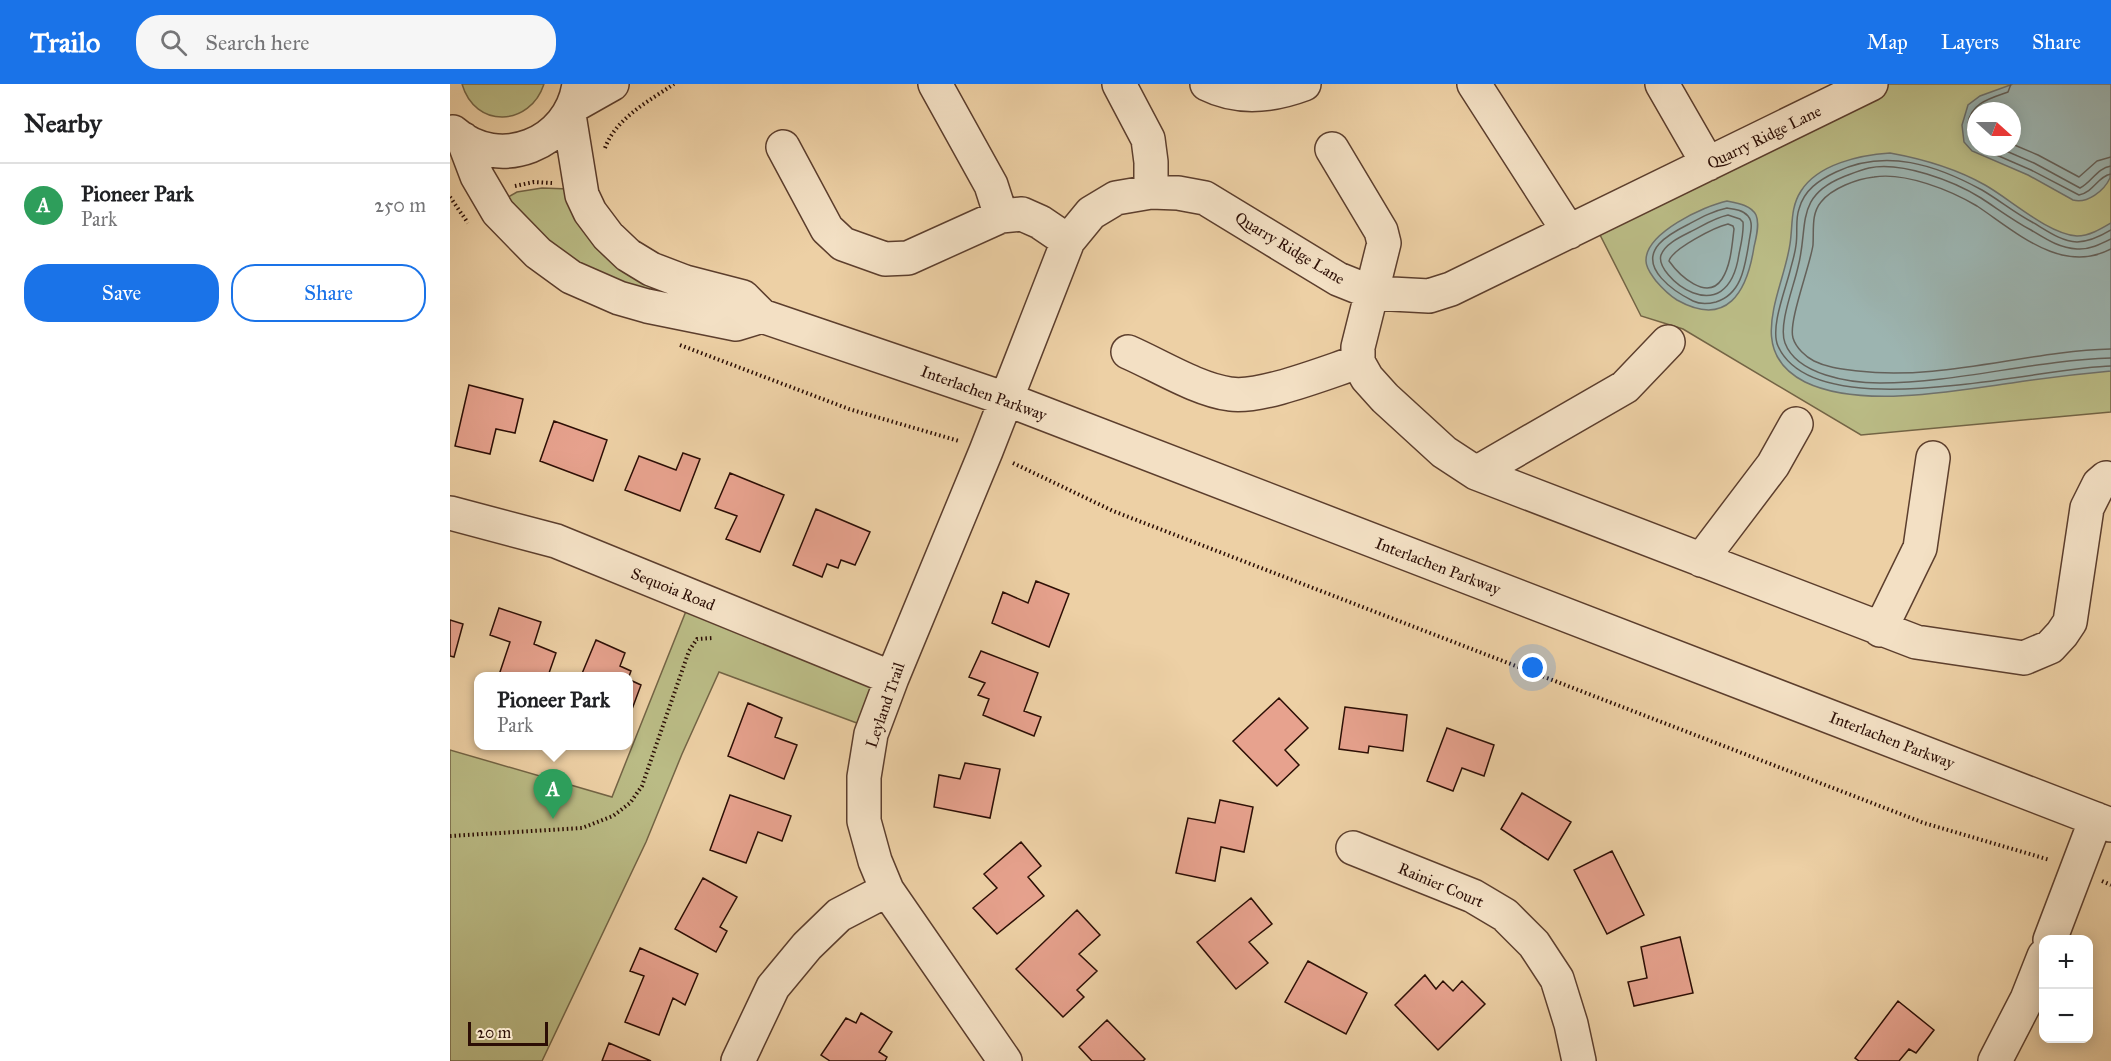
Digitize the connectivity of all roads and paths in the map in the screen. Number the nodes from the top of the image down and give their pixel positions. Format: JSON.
{"nodes":[{"id":1,"x":612,"y":84,"type":"edge"},
{"id":2,"x":674,"y":84,"type":"edge"},
{"id":3,"x":935,"y":84,"type":"edge"},
{"id":4,"x":1119,"y":84,"type":"edge"},
{"id":5,"x":1207,"y":84,"type":"edge"},
{"id":6,"x":1304,"y":84,"type":"edge"},
{"id":7,"x":1474,"y":84,"type":"edge"},
{"id":8,"x":1662,"y":84,"type":"edge"},
{"id":9,"x":1856,"y":87,"type":"edge"},
{"id":10,"x":574,"y":102,"type":"edge"},
{"id":11,"x":453,"y":131,"type":"edge"},
{"id":12,"x":783,"y":147,"type":"dead end"},
{"id":13,"x":1332,"y":149,"type":"dead end"},
{"id":14,"x":604,"y":153,"type":"dead end"},
{"id":15,"x":1708,"y":164,"type":"junction"},
{"id":16,"x":579,"y":181,"type":"junction"},
{"id":17,"x":1151,"y":192,"type":"junction"},
{"id":18,"x":450,"y":196,"type":"edge"},
{"id":19,"x":478,"y":212,"type":"junction"},
{"id":20,"x":1001,"y":216,"type":"junction"},
{"id":21,"x":471,"y":227,"type":"dead end"},
{"id":22,"x":1569,"y":232,"type":"junction"},
{"id":23,"x":1068,"y":241,"type":"junction"},
{"id":24,"x":1373,"y":293,"type":"junction"},
{"id":25,"x":762,"y":316,"type":"junction"},
{"id":26,"x":1668,"y":342,"type":"dead end"},
{"id":27,"x":680,"y":345,"type":"dead end"},
{"id":28,"x":1128,"y":352,"type":"dead end"},
{"id":29,"x":1358,"y":362,"type":"junction"},
{"id":30,"x":1006,"y":399,"type":"junction"},
{"id":31,"x":1796,"y":424,"type":"dead end"},
{"id":32,"x":986,"y":451,"type":"junction"},
{"id":33,"x":1933,"y":458,"type":"dead end"},
{"id":34,"x":1476,"y":473,"type":"junction"},
{"id":35,"x":2106,"y":478,"type":"dead end"},
{"id":36,"x":450,"y":513,"type":"edge"},
{"id":37,"x":1701,"y":560,"type":"junction"},
{"id":38,"x":1880,"y":630,"type":"junction"},
{"id":39,"x":717,"y":639,"type":"dead end"},
{"id":40,"x":892,"y":678,"type":"junction"},
{"id":41,"x":2103,"y":822,"type":"edge"},
{"id":42,"x":450,"y":836,"type":"edge"},
{"id":43,"x":1353,"y":848,"type":"dead end"},
{"id":44,"x":2077,"y":870,"type":"junction"},
{"id":45,"x":2111,"y":885,"type":"edge"},
{"id":46,"x":887,"y":890,"type":"junction"},
{"id":47,"x":2052,"y":935,"type":"edge"},
{"id":48,"x":2039,"y":967,"type":"edge"},
{"id":49,"x":738,"y":1061,"type":"edge"},
{"id":50,"x":1005,"y":1061,"type":"edge"},
{"id":51,"x":1579,"y":1061,"type":"edge"},
{"id":52,"x":1995,"y":1061,"type":"edge"}],
"edges":[{"from":1,"to":10,"type":"street"},
{"from":2,"to":14,"type":"path"},
{"from":3,"to":20,"type":"street"},
{"from":4,"to":17,"type":"street"},
{"from":5,"to":6,"type":"street"},
{"from":7,"to":22,"type":"street"},
{"from":8,"to":15,"type":"street"},
{"from":9,"to":15,"type":"street","name":"Quarry Ridge Lane"},
{"from":10,"to":11,"type":"street"},
{"from":10,"to":16,"type":"street","name":"Interlachen Parkway"},
{"from":11,"to":19,"type":"street"},
{"from":12,"to":20,"type":"street"},
{"from":13,"to":24,"type":"street"},
{"from":15,"to":22,"type":"street","name":"Quarry Ridge Lane"},
{"from":16,"to":19,"type":"path"},
{"from":16,"to":25,"type":"street","name":"Interlachen Parkway"},
{"from":17,"to":23,"type":"street","name":"Quarry Ridge Lane"},
{"from":17,"to":24,"type":"street","name":"Quarry Ridge Lane"},
{"from":18,"to":19,"type":"path"},
{"from":19,"to":21,"type":"path"},
{"from":19,"to":25,"type":"street"},
{"from":20,"to":23,"type":"street"},
{"from":22,"to":24,"type":"street","name":"Quarry Ridge Lane"},
{"from":23,"to":30,"type":"street","name":"Quarry Ridge Lane"},
{"from":24,"to":29,"type":"street"},
{"from":25,"to":30,"type":"street","name":"Interlachen Parkway"},
{"from":26,"to":34,"type":"street"},
{"from":27,"to":32,"type":"path"},
{"from":28,"to":29,"type":"street"},
{"from":29,"to":34,"type":"street"},
{"from":30,"to":32,"type":"street","name":"Leyland Trail"},
{"from":30,"to":41,"type":"street","name":"Interlachen Parkway"},
{"from":31,"to":37,"type":"street"},
{"from":32,"to":40,"type":"street","name":"Leyland Trail"},
{"from":32,"to":44,"type":"path"},
{"from":33,"to":38,"type":"street"},
{"from":34,"to":37,"type":"street"},
{"from":35,"to":38,"type":"street"},
{"from":36,"to":40,"type":"street","name":"Sequoia Road"},
{"from":37,"to":38,"type":"street"},
{"from":39,"to":42,"type":"path"},
{"from":40,"to":46,"type":"street","name":"Leyland Trail"},
{"from":41,"to":44,"type":"street"},
{"from":43,"to":51,"type":"street","name":"Rainier Court"},
{"from":44,"to":45,"type":"path"},
{"from":44,"to":47,"type":"street"},
{"from":46,"to":49,"type":"street"},
{"from":46,"to":50,"type":"street","name":"Leyland Trail"},
{"from":48,"to":52,"type":"street"}]}
